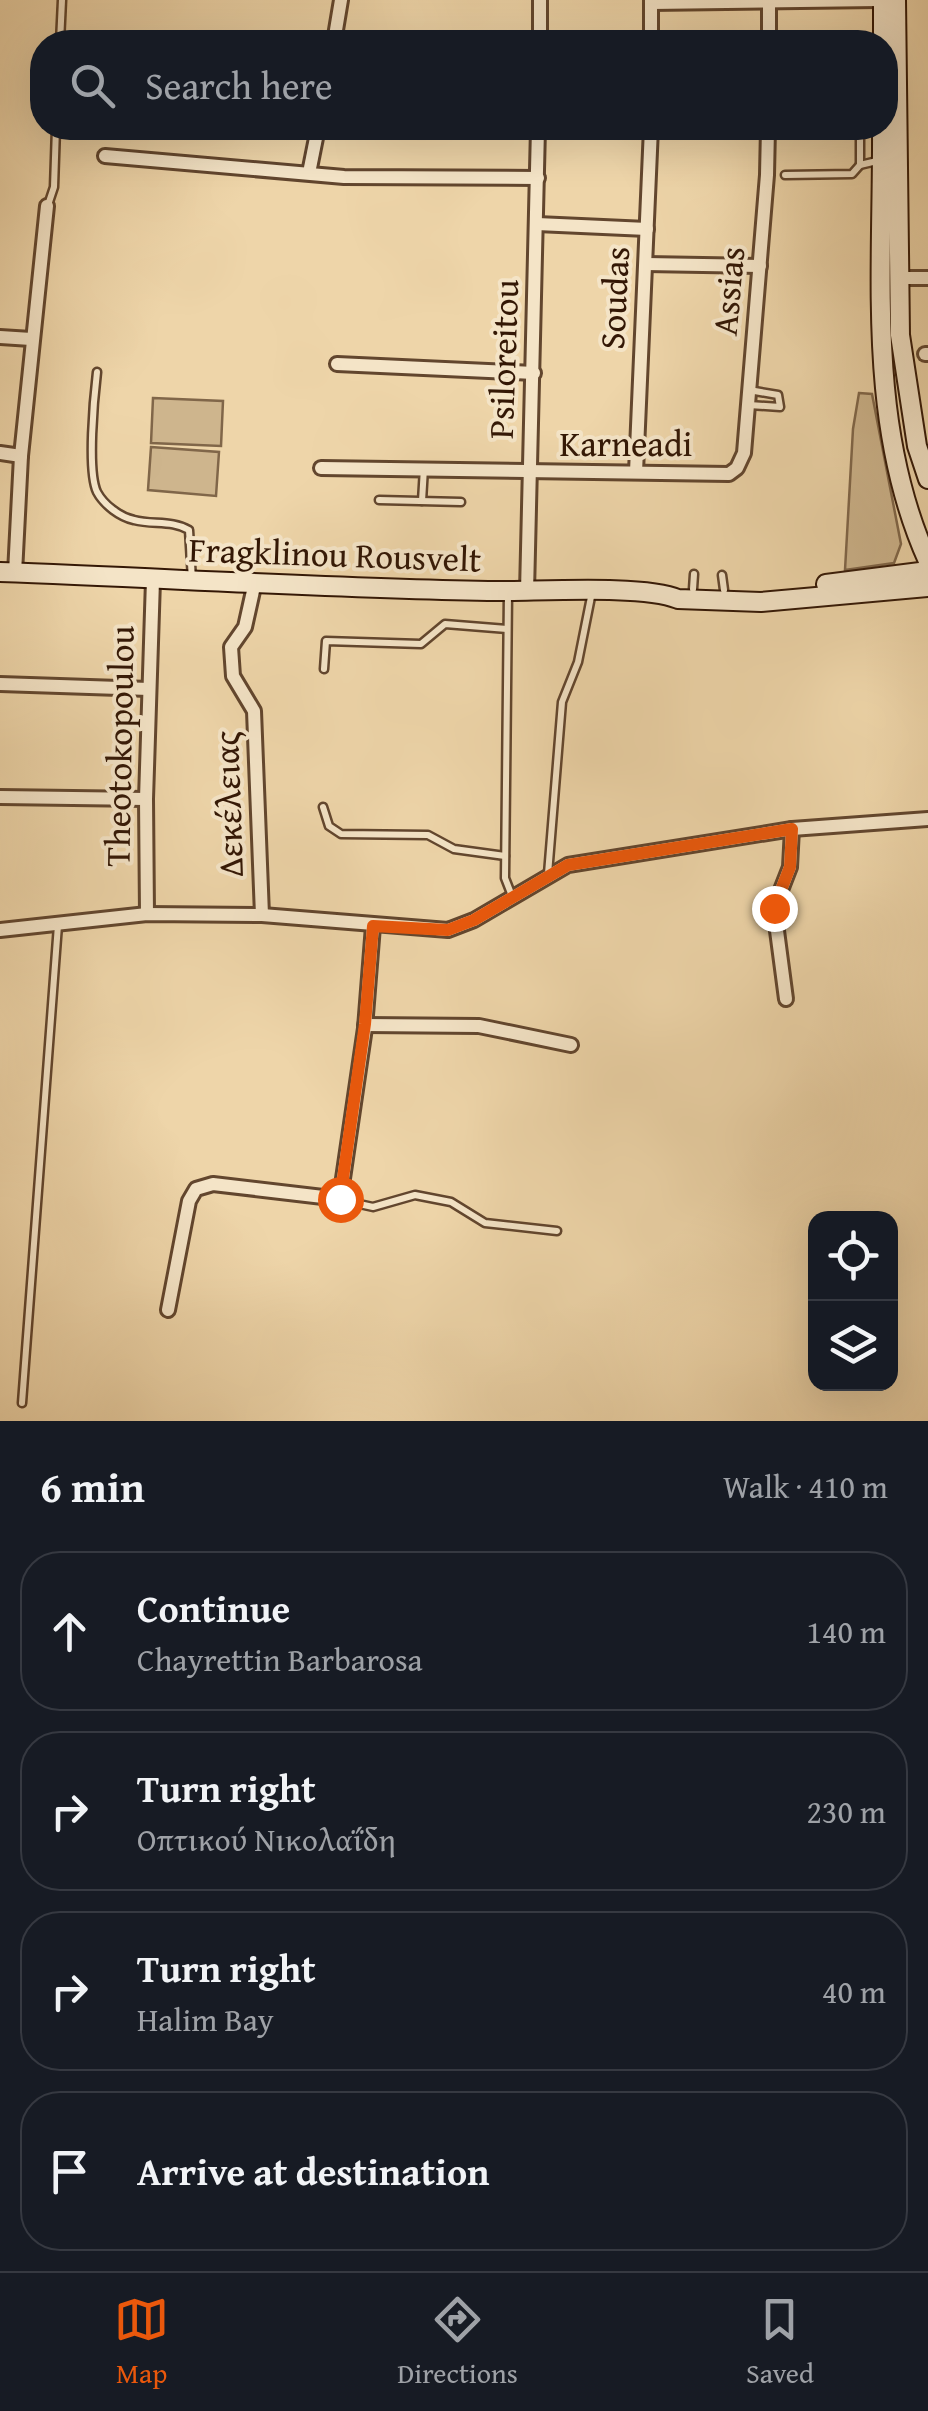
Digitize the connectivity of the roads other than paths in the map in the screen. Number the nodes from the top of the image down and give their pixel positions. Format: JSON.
{"nodes":[{"id":1,"x":62,"y":0,"type":"edge"},
{"id":2,"x":341,"y":0,"type":"edge"},
{"id":3,"x":540,"y":0,"type":"edge"},
{"id":4,"x":880,"y":0,"type":"edge"},
{"id":5,"x":896,"y":0,"type":"edge"},
{"id":6,"x":769,"y":1,"type":"edge"},
{"id":7,"x":651,"y":2,"type":"edge"},
{"id":8,"x":61,"y":30,"type":"edge"},
{"id":9,"x":336,"y":30,"type":"edge"},
{"id":10,"x":540,"y":30,"type":"edge"},
{"id":11,"x":651,"y":30,"type":"edge"},
{"id":12,"x":769,"y":30,"type":"edge"},
{"id":13,"x":882,"y":30,"type":"edge"},
{"id":14,"x":896,"y":30,"type":"edge"},
{"id":15,"x":56,"y":140,"type":"edge"},
{"id":16,"x":316,"y":140,"type":"edge"},
{"id":17,"x":538,"y":140,"type":"edge"},
{"id":18,"x":651,"y":140,"type":"edge"},
{"id":19,"x":767,"y":140,"type":"edge"},
{"id":20,"x":860,"y":140,"type":"edge"},
{"id":21,"x":882,"y":140,"type":"edge"},
{"id":22,"x":898,"y":140,"type":"edge"},
{"id":23,"x":106,"y":156,"type":"dead end"},
{"id":24,"x":882,"y":158,"type":"junction"},
{"id":25,"x":860,"y":165,"type":"junction"},
{"id":26,"x":310,"y":173,"type":"junction"},
{"id":27,"x":785,"y":175,"type":"dead end"},
{"id":28,"x":538,"y":178,"type":"junction"},
{"id":29,"x":48,"y":206,"type":"joint"},
{"id":30,"x":536,"y":224,"type":"junction"},
{"id":31,"x":647,"y":229,"type":"junction"},
{"id":32,"x":646,"y":264,"type":"junction"},
{"id":33,"x":760,"y":266,"type":"junction"},
{"id":34,"x":899,"y":278,"type":"junction"},
{"id":35,"x":928,"y":278,"type":"edge"},
{"id":36,"x":0,"y":336,"type":"edge"},
{"id":37,"x":32,"y":339,"type":"junction"},
{"id":38,"x":336,"y":364,"type":"dead end"},
{"id":39,"x":97,"y":372,"type":"dead end"},
{"id":40,"x":534,"y":373,"type":"junction"},
{"id":41,"x":750,"y":390,"type":"junction"},
{"id":42,"x":748,"y":406,"type":"junction"},
{"id":43,"x":0,"y":453,"type":"edge"},
{"id":44,"x":21,"y":456,"type":"junction"},
{"id":45,"x":743,"y":458,"type":"joint"},
{"id":46,"x":321,"y":468,"type":"dead end"},
{"id":47,"x":424,"y":468,"type":"junction"},
{"id":48,"x":636,"y":472,"type":"junction"},
{"id":49,"x":529,"y":473,"type":"junction"},
{"id":50,"x":928,"y":479,"type":"edge"},
{"id":51,"x":379,"y":500,"type":"dead end"},
{"id":52,"x":422,"y":501,"type":"junction"},
{"id":53,"x":461,"y":502,"type":"dead end"},
{"id":54,"x":928,"y":561,"type":"edge"},
{"id":55,"x":928,"y":571,"type":"edge"},
{"id":56,"x":8,"y":573,"type":"edge"},
{"id":57,"x":153,"y":580,"type":"junction"},
{"id":58,"x":192,"y":582,"type":"junction"},
{"id":59,"x":254,"y":582,"type":"junction"},
{"id":60,"x":928,"y":587,"type":"edge"},
{"id":61,"x":508,"y":592,"type":"junction"},
{"id":62,"x":528,"y":592,"type":"junction"},
{"id":63,"x":592,"y":592,"type":"junction"},
{"id":64,"x":668,"y":594,"type":"junction"},
{"id":65,"x":508,"y":629,"type":"junction"},
{"id":66,"x":324,"y":669,"type":"dead end"},
{"id":67,"x":0,"y":684,"type":"edge"},
{"id":68,"x":150,"y":689,"type":"junction"},
{"id":69,"x":0,"y":796,"type":"edge"},
{"id":70,"x":146,"y":799,"type":"junction"},
{"id":71,"x":322,"y":807,"type":"dead end"},
{"id":72,"x":928,"y":819,"type":"edge"},
{"id":73,"x":792,"y":829,"type":"junction"},
{"id":74,"x":506,"y":856,"type":"junction"},
{"id":75,"x":548,"y":874,"type":"junction"},
{"id":76,"x":512,"y":896,"type":"junction"},
{"id":77,"x":147,"y":914,"type":"junction"},
{"id":78,"x":262,"y":916,"type":"junction"},
{"id":79,"x":58,"y":924,"type":"junction"},
{"id":80,"x":373,"y":926,"type":"junction"},
{"id":81,"x":0,"y":930,"type":"edge"},
{"id":82,"x":786,"y":999,"type":"dead end"},
{"id":83,"x":365,"y":1024,"type":"junction"},
{"id":84,"x":570,"y":1045,"type":"dead end"},
{"id":85,"x":340,"y":1199,"type":"junction"},
{"id":86,"x":556,"y":1231,"type":"dead end"},
{"id":87,"x":168,"y":1310,"type":"dead end"},
{"id":88,"x":22,"y":1403,"type":"dead end"}],
"edges":[{"from":1,"to":8,"type":"lane"},
{"from":2,"to":9,"type":"street"},
{"from":3,"to":10,"type":"street"},
{"from":4,"to":6,"type":"street"},
{"from":4,"to":13,"type":"main road"},
{"from":5,"to":14,"type":"main road"},
{"from":6,"to":7,"type":"street"},
{"from":6,"to":12,"type":"street"},
{"from":7,"to":11,"type":"street"},
{"from":15,"to":29,"type":"lane"},
{"from":16,"to":26,"type":"street"},
{"from":17,"to":28,"type":"street","name":"Psiloreitou"},
{"from":18,"to":31,"type":"street","name":"Soudas"},
{"from":19,"to":33,"type":"street","name":"Assias"},
{"from":20,"to":25,"type":"lane"},
{"from":21,"to":24,"type":"main road"},
{"from":22,"to":34,"type":"main road"},
{"from":23,"to":26,"type":"street"},
{"from":24,"to":25,"type":"lane"},
{"from":24,"to":54,"type":"main road"},
{"from":25,"to":27,"type":"lane"},
{"from":26,"to":28,"type":"street"},
{"from":28,"to":30,"type":"street","name":"Psiloreitou"},
{"from":29,"to":37,"type":"street"},
{"from":30,"to":31,"type":"street"},
{"from":30,"to":40,"type":"street","name":"Psiloreitou"},
{"from":31,"to":32,"type":"street","name":"Soudas"},
{"from":32,"to":33,"type":"street"},
{"from":32,"to":48,"type":"street","name":"Soudas"},
{"from":33,"to":41,"type":"street","name":"Assias"},
{"from":34,"to":35,"type":"street"},
{"from":34,"to":50,"type":"main road"},
{"from":36,"to":37,"type":"street"},
{"from":37,"to":44,"type":"street"},
{"from":38,"to":40,"type":"street"},
{"from":39,"to":58,"type":"lane"},
{"from":40,"to":49,"type":"street","name":"Psiloreitou"},
{"from":41,"to":42,"type":"street","name":"Assias"},
{"from":41,"to":42,"type":"lane"},
{"from":42,"to":45,"type":"street","name":"Assias"},
{"from":43,"to":44,"type":"street"},
{"from":44,"to":56,"type":"street"},
{"from":45,"to":48,"type":"street","name":"Karneadi"},
{"from":46,"to":47,"type":"street","name":"Karneadi"},
{"from":47,"to":49,"type":"street","name":"Karneadi"},
{"from":47,"to":52,"type":"lane"},
{"from":48,"to":49,"type":"street","name":"Karneadi"},
{"from":49,"to":62,"type":"street","name":"Psiloreitou"},
{"from":51,"to":52,"type":"lane"},
{"from":52,"to":53,"type":"lane"},
{"from":55,"to":64,"type":"main road","name":"Fragklinou Rousvelt"},
{"from":56,"to":57,"type":"main road","name":"Fragklinou Rousvelt"},
{"from":57,"to":58,"type":"main road","name":"Fragklinou Rousvelt"},
{"from":57,"to":68,"type":"street","name":"Theotokopoulou"},
{"from":58,"to":59,"type":"main road","name":"Fragklinou Rousvelt"},
{"from":59,"to":61,"type":"main road","name":"Fragklinou Rousvelt"},
{"from":59,"to":78,"type":"street","name":"Δεκέλειας"},
{"from":60,"to":64,"type":"main road","name":"Fragklinou Rousvelt"},
{"from":61,"to":62,"type":"main road","name":"Fragklinou Rousvelt"},
{"from":61,"to":65,"type":"lane"},
{"from":62,"to":63,"type":"main road","name":"Fragklinou Rousvelt"},
{"from":63,"to":64,"type":"main road","name":"Fragklinou Rousvelt"},
{"from":63,"to":75,"type":"lane"},
{"from":65,"to":66,"type":"lane"},
{"from":65,"to":74,"type":"lane"},
{"from":67,"to":68,"type":"street"},
{"from":68,"to":70,"type":"street","name":"Theotokopoulou"},
{"from":69,"to":70,"type":"street"},
{"from":70,"to":77,"type":"street","name":"Theotokopoulou"},
{"from":71,"to":74,"type":"lane"},
{"from":72,"to":73,"type":"street"},
{"from":73,"to":75,"type":"street"},
{"from":73,"to":82,"type":"street"},
{"from":74,"to":76,"type":"lane"},
{"from":75,"to":76,"type":"street"},
{"from":76,"to":80,"type":"street"},
{"from":77,"to":78,"type":"street"},
{"from":77,"to":79,"type":"street"},
{"from":78,"to":80,"type":"street"},
{"from":79,"to":81,"type":"street"},
{"from":79,"to":88,"type":"lane"},
{"from":80,"to":83,"type":"street"},
{"from":83,"to":84,"type":"street"},
{"from":83,"to":85,"type":"street"},
{"from":85,"to":86,"type":"lane"},
{"from":85,"to":87,"type":"street"}]}
